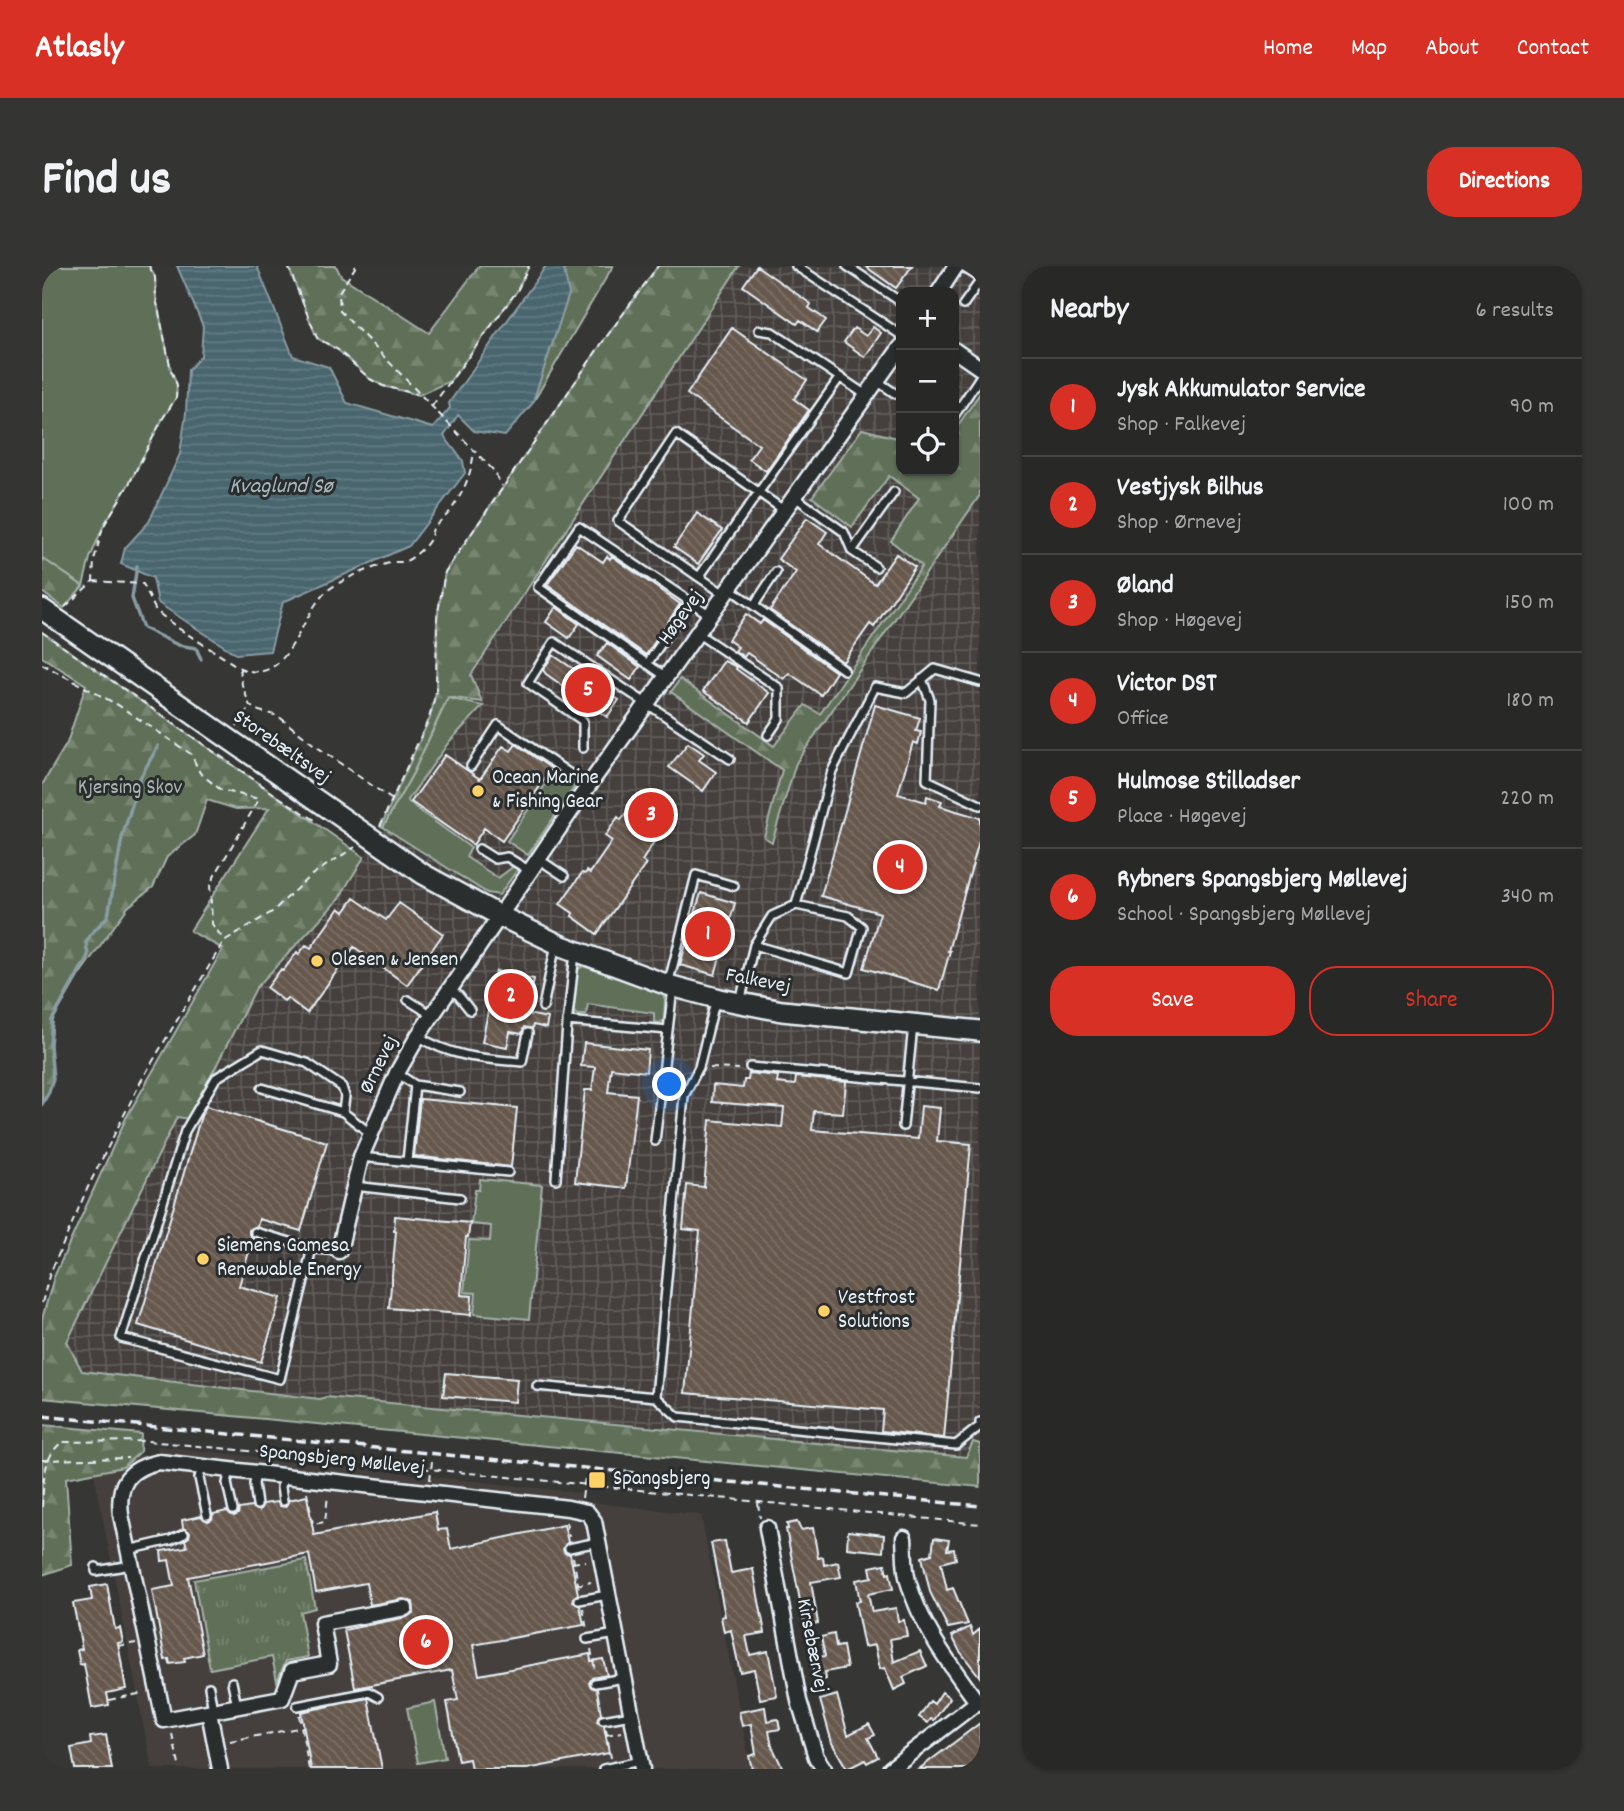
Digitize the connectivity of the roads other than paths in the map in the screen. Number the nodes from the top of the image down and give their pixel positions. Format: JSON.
{"nodes":[{"id":1,"x":796,"y":266,"type":"edge"},
{"id":2,"x":847,"y":266,"type":"edge"},
{"id":3,"x":958,"y":266,"type":"edge"},
{"id":4,"x":980,"y":279,"type":"edge"},
{"id":5,"x":943,"y":287,"type":"edge"},
{"id":6,"x":896,"y":300,"type":"edge"},
{"id":7,"x":963,"y":305,"type":"dead end"},
{"id":8,"x":759,"y":330,"type":"dead end"},
{"id":9,"x":896,"y":332,"type":"edge"},
{"id":10,"x":899,"y":350,"type":"edge"},
{"id":11,"x":959,"y":354,"type":"edge"},
{"id":12,"x":980,"y":368,"type":"edge"},
{"id":13,"x":840,"y":377,"type":"junction"},
{"id":14,"x":980,"y":377,"type":"edge"},
{"id":15,"x":877,"y":381,"type":"junction"},
{"id":16,"x":896,"y":394,"type":"dead end"},
{"id":17,"x":867,"y":396,"type":"junction"},
{"id":18,"x":956,"y":413,"type":"edge"},
{"id":19,"x":759,"y":492,"type":"junction"},
{"id":20,"x":894,"y":492,"type":"dead end"},
{"id":21,"x":795,"y":496,"type":"junction"},
{"id":22,"x":785,"y":511,"type":"junction"},
{"id":23,"x":852,"y":551,"type":"junction"},
{"id":24,"x":876,"y":567,"type":"dead end"},
{"id":25,"x":776,"y":572,"type":"dead end"},
{"id":26,"x":699,"y":577,"type":"junction"},
{"id":27,"x":727,"y":591,"type":"junction"},
{"id":28,"x":690,"y":601,"type":"junction"},
{"id":29,"x":754,"y":605,"type":"junction"},
{"id":30,"x":49,"y":614,"type":"edge"},
{"id":31,"x":710,"y":615,"type":"junction"},
{"id":32,"x":697,"y":633,"type":"junction"},
{"id":33,"x":647,"y":664,"type":"junction"},
{"id":34,"x":844,"y":670,"type":"dead end"},
{"id":35,"x":666,"y":677,"type":"junction"},
{"id":36,"x":922,"y":679,"type":"junction"},
{"id":37,"x":980,"y":682,"type":"edge"},
{"id":38,"x":647,"y":703,"type":"junction"},
{"id":39,"x":768,"y":735,"type":"dead end"},
{"id":40,"x":583,"y":748,"type":"dead end"},
{"id":41,"x":730,"y":759,"type":"dead end"},
{"id":42,"x":471,"y":766,"type":"dead end"},
{"id":43,"x":589,"y":786,"type":"junction"},
{"id":44,"x":980,"y":805,"type":"edge"},
{"id":45,"x":479,"y":849,"type":"dead end"},
{"id":46,"x":535,"y":866,"type":"junction"},
{"id":47,"x":564,"y":876,"type":"dead end"},
{"id":48,"x":734,"y":886,"type":"dead end"},
{"id":49,"x":796,"y":905,"type":"junction"},
{"id":50,"x":500,"y":916,"type":"junction"},
{"id":51,"x":556,"y":943,"type":"junction"},
{"id":52,"x":754,"y":945,"type":"junction"},
{"id":53,"x":575,"y":952,"type":"junction"},
{"id":54,"x":671,"y":986,"type":"junction"},
{"id":55,"x":449,"y":989,"type":"junction"},
{"id":56,"x":717,"y":998,"type":"junction"},
{"id":57,"x":408,"y":1000,"type":"dead end"},
{"id":58,"x":740,"y":1003,"type":"junction"},
{"id":59,"x":543,"y":1007,"type":"dead end"},
{"id":60,"x":470,"y":1010,"type":"dead end"},
{"id":61,"x":432,"y":1015,"type":"junction"},
{"id":62,"x":567,"y":1021,"type":"junction"},
{"id":63,"x":913,"y":1025,"type":"junction"},
{"id":64,"x":668,"y":1030,"type":"junction"},
{"id":65,"x":980,"y":1031,"type":"edge"},
{"id":66,"x":528,"y":1033,"type":"dead end"},
{"id":67,"x":418,"y":1036,"type":"junction"},
{"id":68,"x":750,"y":1068,"type":"road end"},
{"id":69,"x":397,"y":1073,"type":"junction"},
{"id":70,"x":907,"y":1082,"type":"junction"},
{"id":71,"x":415,"y":1085,"type":"junction"},
{"id":72,"x":262,"y":1088,"type":"dead end"},
{"id":73,"x":980,"y":1088,"type":"edge"},
{"id":74,"x":460,"y":1091,"type":"dead end"},
{"id":75,"x":342,"y":1112,"type":"junction"},
{"id":76,"x":903,"y":1126,"type":"dead end"},
{"id":77,"x":371,"y":1133,"type":"junction"},
{"id":78,"x":655,"y":1141,"type":"dead end"},
{"id":79,"x":361,"y":1157,"type":"junction"},
{"id":80,"x":407,"y":1161,"type":"junction"},
{"id":81,"x":508,"y":1172,"type":"dead end"},
{"id":82,"x":556,"y":1179,"type":"dead end"},
{"id":83,"x":353,"y":1186,"type":"junction"},
{"id":84,"x":460,"y":1198,"type":"dead end"},
{"id":85,"x":255,"y":1232,"type":"dead end"},
{"id":86,"x":312,"y":1248,"type":"junction"},
{"id":87,"x":339,"y":1251,"type":"joint"},
{"id":88,"x":537,"y":1385,"type":"dead end"},
{"id":89,"x":656,"y":1397,"type":"junction"},
{"id":90,"x":980,"y":1422,"type":"edge"},
{"id":91,"x":202,"y":1467,"type":"junction"},
{"id":92,"x":230,"y":1470,"type":"junction"},
{"id":93,"x":256,"y":1473,"type":"junction"},
{"id":94,"x":283,"y":1476,"type":"junction"},
{"id":95,"x":283,"y":1501,"type":"dead end"},
{"id":96,"x":257,"y":1506,"type":"dead end"},
{"id":97,"x":233,"y":1510,"type":"dead end"},
{"id":98,"x":207,"y":1515,"type":"dead end"},
{"id":99,"x":767,"y":1528,"type":"dead end"},
{"id":100,"x":184,"y":1534,"type":"dead end"},
{"id":101,"x":904,"y":1538,"type":"dead end"},
{"id":102,"x":598,"y":1542,"type":"junction"},
{"id":103,"x":569,"y":1548,"type":"dead end"},
{"id":104,"x":128,"y":1550,"type":"junction"},
{"id":105,"x":131,"y":1565,"type":"junction"},
{"id":106,"x":96,"y":1567,"type":"dead end"},
{"id":107,"x":608,"y":1595,"type":"junction"},
{"id":108,"x":579,"y":1600,"type":"dead end"},
{"id":109,"x":405,"y":1608,"type":"dead end"},
{"id":110,"x":616,"y":1634,"type":"junction"},
{"id":111,"x":587,"y":1639,"type":"dead end"},
{"id":112,"x":624,"y":1678,"type":"junction"},
{"id":113,"x":232,"y":1682,"type":"dead end"},
{"id":114,"x":596,"y":1683,"type":"dead end"},
{"id":115,"x":209,"y":1687,"type":"dead end"},
{"id":116,"x":378,"y":1697,"type":"dead end"},
{"id":117,"x":979,"y":1701,"type":"edge"},
{"id":118,"x":237,"y":1706,"type":"junction"},
{"id":119,"x":297,"y":1706,"type":"road end"},
{"id":120,"x":211,"y":1711,"type":"junction"},
{"id":121,"x":604,"y":1720,"type":"road end"},
{"id":122,"x":628,"y":1723,"type":"junction"},
{"id":123,"x":641,"y":1765,"type":"edge"},
{"id":124,"x":220,"y":1769,"type":"edge"},
{"id":125,"x":603,"y":1769,"type":"edge"},
{"id":126,"x":824,"y":1769,"type":"edge"},
{"id":127,"x":890,"y":1769,"type":"edge"}],
"edges":[{"from":1,"to":9,"type":"lane"},
{"from":2,"to":6,"type":"lane"},
{"from":3,"to":4,"type":"lane"},
{"from":3,"to":5,"type":"street"},
{"from":4,"to":7,"type":"lane"},
{"from":8,"to":13,"type":"lane"},
{"from":10,"to":15,"type":"street","name":"Høgevej"},
{"from":11,"to":12,"type":"street"},
{"from":13,"to":17,"type":"lane"},
{"from":13,"to":19,"type":"lane"},
{"from":14,"to":18,"type":"lane"},
{"from":15,"to":16,"type":"lane"},
{"from":15,"to":17,"type":"street","name":"Høgevej"},
{"from":17,"to":21,"type":"street","name":"Høgevej"},
{"from":19,"to":22,"type":"lane"},
{"from":19,"to":26,"type":"lane"},
{"from":19,"to":26,"type":"lane"},
{"from":20,"to":23,"type":"lane"},
{"from":21,"to":22,"type":"street","name":"Høgevej"},
{"from":21,"to":23,"type":"lane"},
{"from":22,"to":27,"type":"street","name":"Høgevej"},
{"from":23,"to":24,"type":"lane"},
{"from":25,"to":29,"type":"lane"},
{"from":26,"to":27,"type":"lane"},
{"from":27,"to":29,"type":"lane"},
{"from":27,"to":31,"type":"street","name":"Høgevej"},
{"from":28,"to":31,"type":"lane"},
{"from":28,"to":33,"type":"lane"},
{"from":28,"to":33,"type":"lane"},
{"from":29,"to":34,"type":"lane"},
{"from":30,"to":50,"type":"street","name":"Storebæltsvej"},
{"from":31,"to":32,"type":"street","name":"Høgevej"},
{"from":32,"to":35,"type":"street","name":"Høgevej"},
{"from":32,"to":39,"type":"lane"},
{"from":33,"to":35,"type":"lane"},
{"from":35,"to":38,"type":"street","name":"Høgevej"},
{"from":36,"to":37,"type":"lane"},
{"from":36,"to":44,"type":"lane"},
{"from":36,"to":49,"type":"lane"},
{"from":38,"to":40,"type":"lane"},
{"from":38,"to":41,"type":"lane"},
{"from":38,"to":43,"type":"street","name":"Høgevej"},
{"from":42,"to":43,"type":"lane"},
{"from":43,"to":46,"type":"street","name":"Høgevej"},
{"from":45,"to":46,"type":"lane"},
{"from":46,"to":47,"type":"lane"},
{"from":46,"to":50,"type":"street","name":"Høgevej"},
{"from":48,"to":54,"type":"lane"},
{"from":49,"to":52,"type":"lane"},
{"from":49,"to":52,"type":"lane"},
{"from":50,"to":51,"type":"street","name":"Falkevej"},
{"from":50,"to":55,"type":"street","name":"Ørnevej"},
{"from":51,"to":53,"type":"street","name":"Falkevej"},
{"from":51,"to":59,"type":"lane"},
{"from":52,"to":58,"type":"lane"},
{"from":53,"to":54,"type":"street","name":"Falkevej"},
{"from":53,"to":62,"type":"lane"},
{"from":54,"to":56,"type":"street","name":"Falkevej"},
{"from":54,"to":64,"type":"lane"},
{"from":55,"to":60,"type":"lane"},
{"from":55,"to":61,"type":"street","name":"Ørnevej"},
{"from":56,"to":58,"type":"street","name":"Falkevej"},
{"from":56,"to":89,"type":"lane"},
{"from":57,"to":61,"type":"lane"},
{"from":58,"to":63,"type":"street","name":"Falkevej"},
{"from":61,"to":67,"type":"street","name":"Ørnevej"},
{"from":62,"to":64,"type":"lane"},
{"from":62,"to":82,"type":"lane"},
{"from":63,"to":65,"type":"street","name":"Falkevej"},
{"from":63,"to":70,"type":"lane"},
{"from":64,"to":78,"type":"lane"},
{"from":66,"to":67,"type":"lane"},
{"from":67,"to":69,"type":"street","name":"Ørnevej"},
{"from":68,"to":70,"type":"lane"},
{"from":69,"to":71,"type":"lane"},
{"from":69,"to":77,"type":"street","name":"Ørnevej"},
{"from":70,"to":73,"type":"lane"},
{"from":70,"to":76,"type":"lane"},
{"from":71,"to":74,"type":"lane"},
{"from":71,"to":80,"type":"lane"},
{"from":72,"to":75,"type":"lane"},
{"from":75,"to":77,"type":"lane"},
{"from":75,"to":86,"type":"lane"},
{"from":77,"to":79,"type":"street","name":"Ørnevej"},
{"from":79,"to":80,"type":"lane"},
{"from":79,"to":83,"type":"street","name":"Ørnevej"},
{"from":80,"to":81,"type":"lane"},
{"from":83,"to":84,"type":"lane"},
{"from":83,"to":87,"type":"street","name":"Ørnevej"},
{"from":85,"to":86,"type":"lane"},
{"from":86,"to":87,"type":"lane"},
{"from":88,"to":89,"type":"lane"},
{"from":89,"to":90,"type":"lane"},
{"from":91,"to":92,"type":"street","name":"Spangsbjerg Møllevej"},
{"from":91,"to":98,"type":"lane"},
{"from":91,"to":104,"type":"street","name":"Spangsbjerg Møllevej"},
{"from":92,"to":93,"type":"street","name":"Spangsbjerg Møllevej"},
{"from":92,"to":97,"type":"lane"},
{"from":93,"to":94,"type":"street","name":"Spangsbjerg Møllevej"},
{"from":93,"to":96,"type":"lane"},
{"from":94,"to":95,"type":"lane"},
{"from":94,"to":102,"type":"street","name":"Spangsbjerg Møllevej"},
{"from":99,"to":126,"type":"street","name":"Kirsebærvej"},
{"from":100,"to":104,"type":"lane"},
{"from":101,"to":117,"type":"street"},
{"from":102,"to":103,"type":"lane"},
{"from":102,"to":107,"type":"street"},
{"from":104,"to":105,"type":"street"},
{"from":105,"to":106,"type":"lane"},
{"from":105,"to":120,"type":"street"},
{"from":107,"to":108,"type":"lane"},
{"from":107,"to":110,"type":"street"},
{"from":109,"to":118,"type":"street"},
{"from":110,"to":111,"type":"lane"},
{"from":110,"to":112,"type":"street"},
{"from":112,"to":114,"type":"lane"},
{"from":112,"to":122,"type":"street"},
{"from":113,"to":118,"type":"lane"},
{"from":115,"to":120,"type":"lane"},
{"from":116,"to":119,"type":"lane"},
{"from":117,"to":127,"type":"street"},
{"from":118,"to":120,"type":"street"},
{"from":120,"to":124,"type":"street"},
{"from":121,"to":122,"type":"lane"},
{"from":122,"to":123,"type":"street"},
{"from":123,"to":125,"type":"lane"}]}
